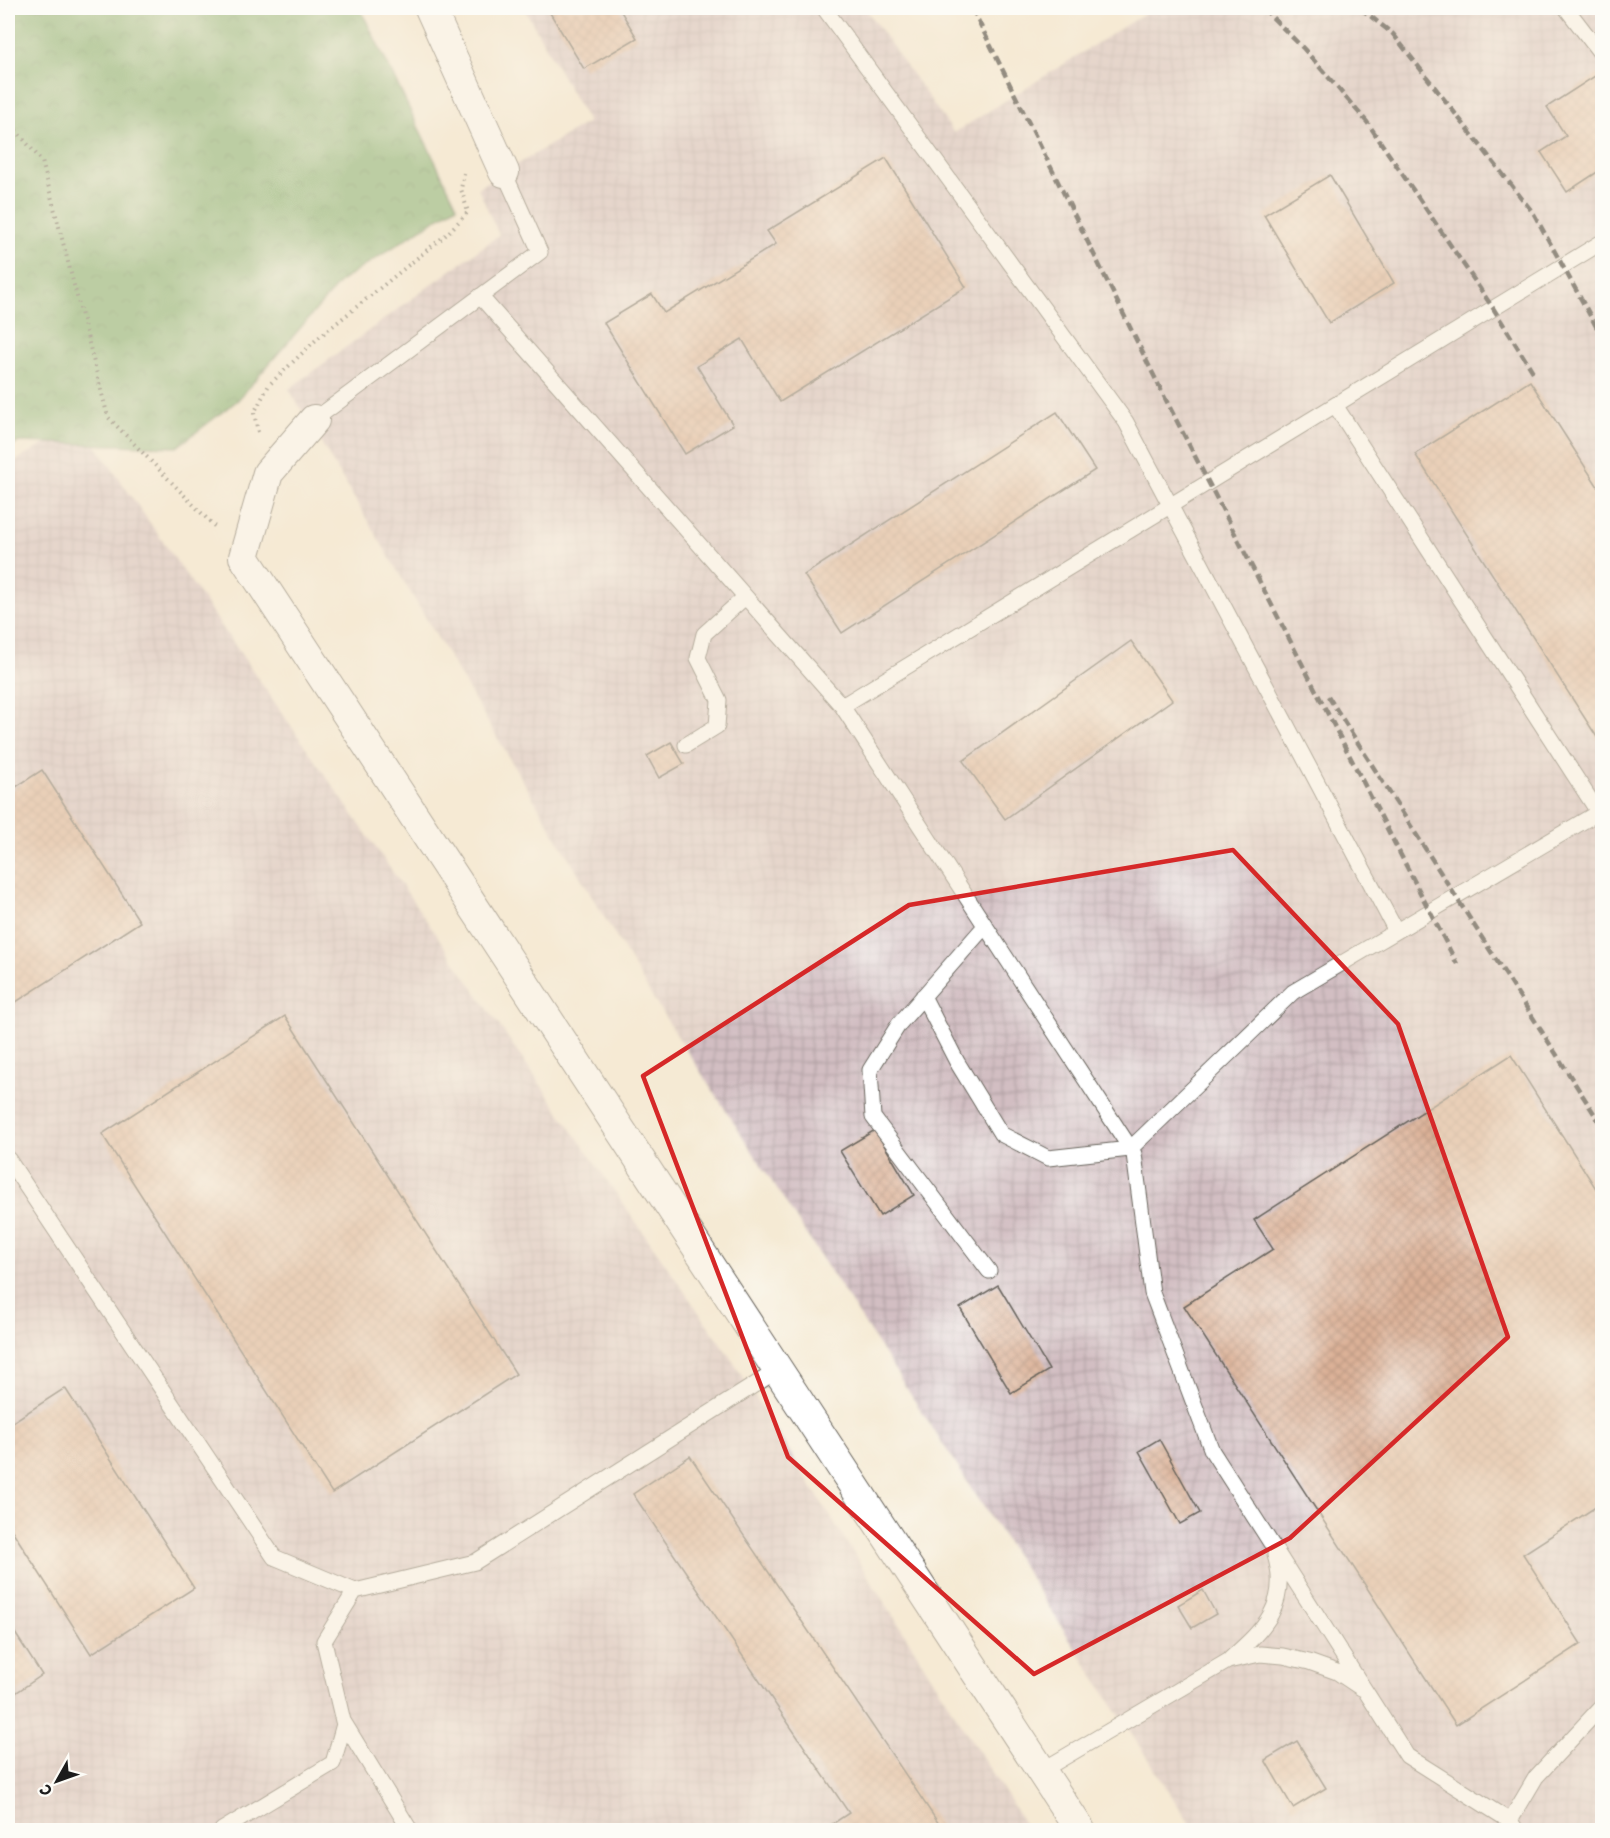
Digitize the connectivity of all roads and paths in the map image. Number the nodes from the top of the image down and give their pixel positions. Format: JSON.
{"nodes":[{"id":1,"x":430,"y":8,"type":"edge"},
{"id":2,"x":824,"y":8,"type":"edge"},
{"id":3,"x":1566,"y":8,"type":"edge"},
{"id":4,"x":1602,"y":55,"type":"edge"},
{"id":5,"x":8,"y":121,"type":"edge"},
{"id":6,"x":488,"y":135,"type":"junction"},
{"id":7,"x":504,"y":172,"type":"joint"},
{"id":8,"x":1602,"y":242,"type":"edge"},
{"id":9,"x":480,"y":296,"type":"junction"},
{"id":10,"x":1335,"y":405,"type":"junction"},
{"id":11,"x":315,"y":420,"type":"joint"},
{"id":12,"x":268,"y":473,"type":"junction"},
{"id":13,"x":1170,"y":506,"type":"junction"},
{"id":14,"x":244,"y":557,"type":"junction"},
{"id":15,"x":745,"y":597,"type":"junction"},
{"id":16,"x":842,"y":706,"type":"junction"},
{"id":17,"x":686,"y":745,"type":"dead end"},
{"id":18,"x":1601,"y":815,"type":"edge"},
{"id":19,"x":985,"y":926,"type":"junction"},
{"id":20,"x":1396,"y":931,"type":"junction"},
{"id":21,"x":923,"y":996,"type":"junction"},
{"id":22,"x":1130,"y":1149,"type":"junction"},
{"id":23,"x":8,"y":1159,"type":"edge"},
{"id":24,"x":989,"y":1271,"type":"dead end"},
{"id":25,"x":778,"y":1370,"type":"junction"},
{"id":26,"x":1272,"y":1544,"type":"junction"},
{"id":27,"x":355,"y":1591,"type":"junction"},
{"id":28,"x":1228,"y":1661,"type":"junction"},
{"id":29,"x":1365,"y":1691,"type":"junction"},
{"id":30,"x":1602,"y":1706,"type":"edge"},
{"id":31,"x":344,"y":1724,"type":"junction"},
{"id":32,"x":1041,"y":1771,"type":"junction"},
{"id":33,"x":1513,"y":1826,"type":"edge"},
{"id":34,"x":222,"y":1830,"type":"edge"},
{"id":35,"x":410,"y":1830,"type":"edge"},
{"id":36,"x":1080,"y":1830,"type":"edge"}],
"edges":[{"from":1,"to":6,"type":"street"},
{"from":2,"to":13,"type":"lane"},
{"from":3,"to":4,"type":"lane"},
{"from":5,"to":14,"type":"path"},
{"from":6,"to":7,"type":"street"},
{"from":6,"to":12,"type":"path"},
{"from":7,"to":9,"type":"lane"},
{"from":8,"to":10,"type":"lane"},
{"from":9,"to":11,"type":"lane"},
{"from":9,"to":15,"type":"lane"},
{"from":10,"to":13,"type":"lane"},
{"from":10,"to":18,"type":"lane"},
{"from":11,"to":12,"type":"street"},
{"from":12,"to":14,"type":"street"},
{"from":13,"to":16,"type":"lane"},
{"from":13,"to":20,"type":"lane"},
{"from":14,"to":25,"type":"street"},
{"from":15,"to":16,"type":"lane"},
{"from":15,"to":17,"type":"lane"},
{"from":16,"to":19,"type":"lane"},
{"from":18,"to":20,"type":"lane"},
{"from":19,"to":21,"type":"lane"},
{"from":19,"to":22,"type":"lane"},
{"from":20,"to":22,"type":"lane"},
{"from":21,"to":22,"type":"lane"},
{"from":21,"to":24,"type":"lane"},
{"from":22,"to":26,"type":"lane"},
{"from":23,"to":27,"type":"lane"},
{"from":25,"to":27,"type":"lane"},
{"from":25,"to":32,"type":"street"},
{"from":26,"to":28,"type":"lane"},
{"from":26,"to":29,"type":"lane"},
{"from":27,"to":31,"type":"lane"},
{"from":28,"to":29,"type":"lane"},
{"from":28,"to":32,"type":"lane"},
{"from":29,"to":33,"type":"lane"},
{"from":30,"to":33,"type":"lane"},
{"from":31,"to":34,"type":"lane"},
{"from":31,"to":35,"type":"lane"},
{"from":32,"to":36,"type":"street"}]}
